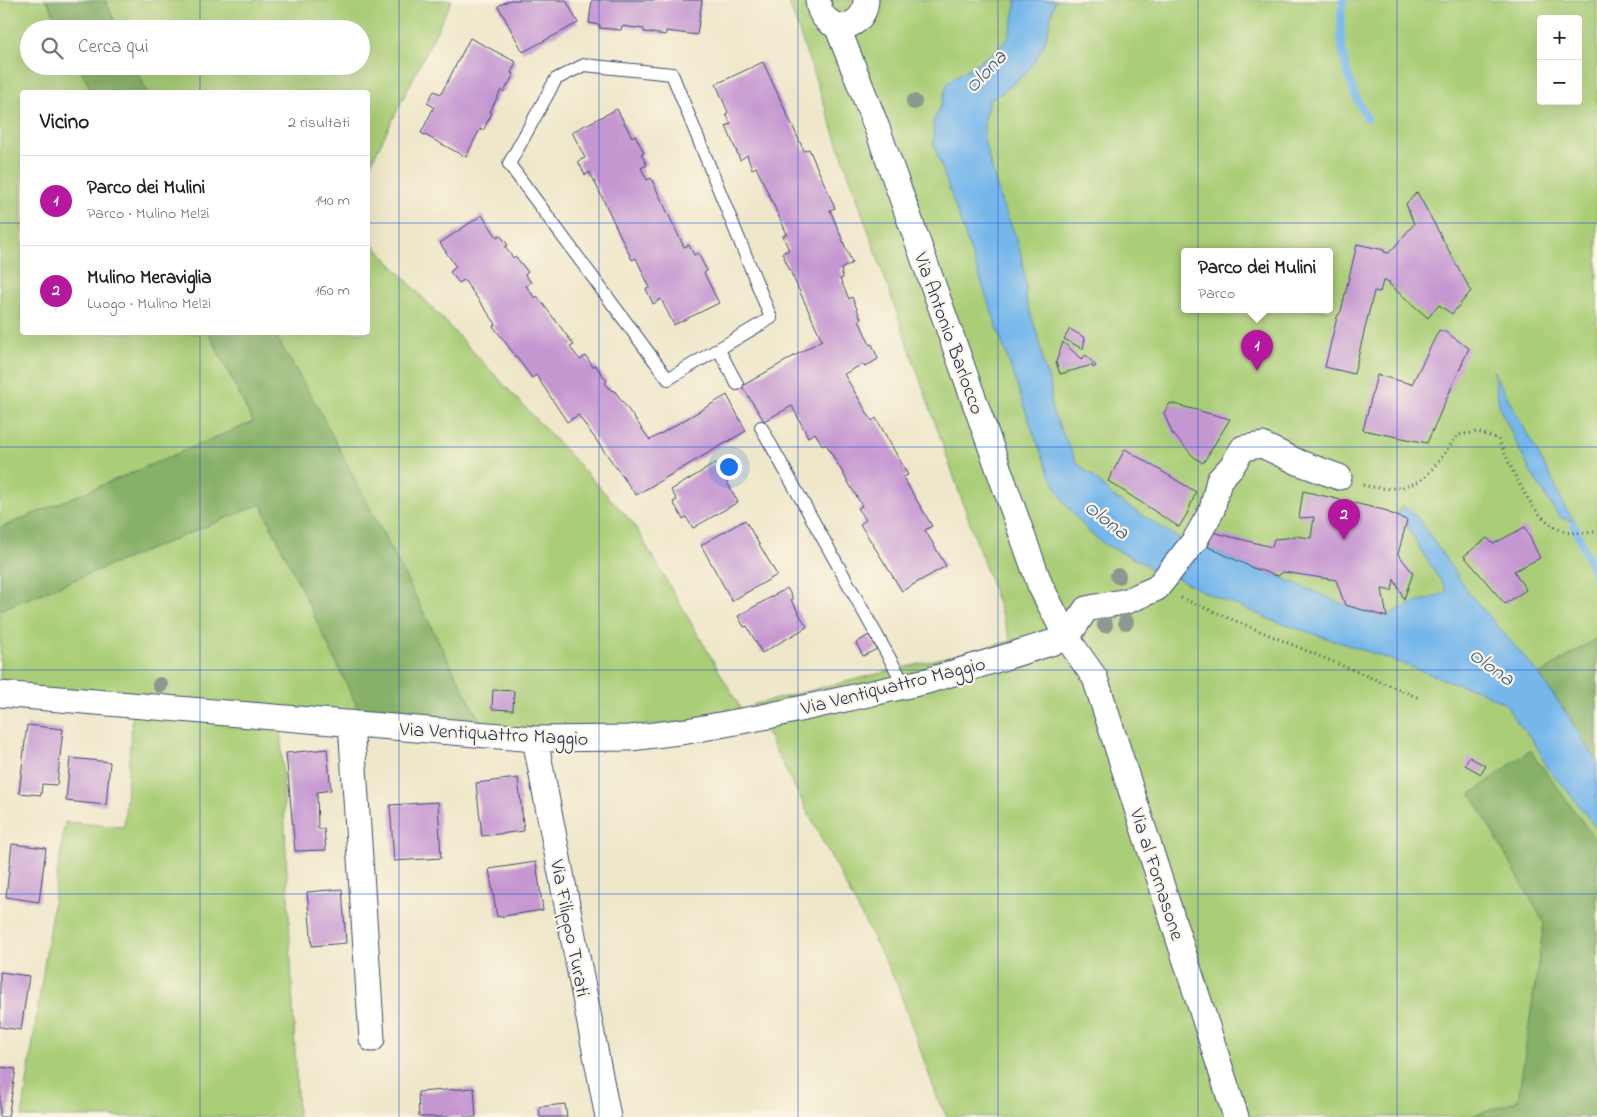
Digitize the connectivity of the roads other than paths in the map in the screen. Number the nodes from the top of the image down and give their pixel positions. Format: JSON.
{"nodes":[{"id":1,"x":818,"y":0,"type":"edge"},
{"id":2,"x":866,"y":0,"type":"edge"},
{"id":3,"x":837,"y":26,"type":"junction"},
{"id":4,"x":719,"y":350,"type":"junction"},
{"id":5,"x":737,"y":384,"type":"dead end"},
{"id":6,"x":761,"y":427,"type":"dead end"},
{"id":7,"x":1339,"y":477,"type":"road end"},
{"id":8,"x":1067,"y":638,"type":"junction"},
{"id":9,"x":905,"y":686,"type":"junction"},
{"id":10,"x":0,"y":694,"type":"edge"},
{"id":11,"x":351,"y":723,"type":"junction"},
{"id":12,"x":535,"y":739,"type":"junction"},
{"id":13,"x":372,"y":1039,"type":"dead end"},
{"id":14,"x":608,"y":1117,"type":"edge"},
{"id":15,"x":1236,"y":1117,"type":"edge"}],
"edges":[{"from":1,"to":3,"type":"street","name":"Via Antonio Barlocco"},
{"from":2,"to":3,"type":"street"},
{"from":3,"to":8,"type":"street","name":"Via Antonio Barlocco"},
{"from":4,"to":4,"type":"lane"},
{"from":4,"to":5,"type":"lane"},
{"from":6,"to":9,"type":"lane"},
{"from":7,"to":8,"type":"street"},
{"from":8,"to":9,"type":"street","name":"Via Ventiquattro Maggio"},
{"from":8,"to":15,"type":"street","name":"Via al Fornasone"},
{"from":9,"to":12,"type":"street","name":"Via Ventiquattro Maggio"},
{"from":10,"to":11,"type":"street","name":"Via Ventiquattro Maggio"},
{"from":11,"to":12,"type":"street","name":"Via Ventiquattro Maggio"},
{"from":11,"to":13,"type":"street"},
{"from":12,"to":14,"type":"street","name":"Via Filippo Turati"}]}
